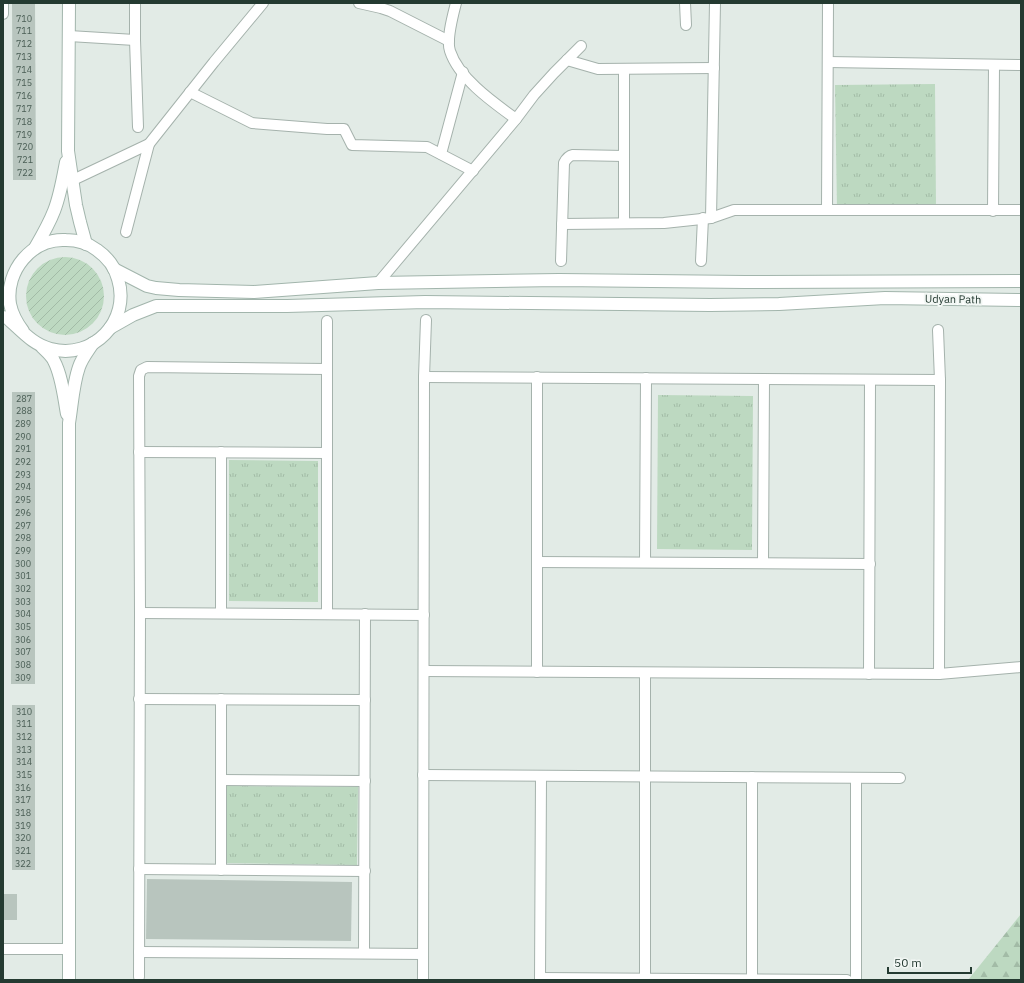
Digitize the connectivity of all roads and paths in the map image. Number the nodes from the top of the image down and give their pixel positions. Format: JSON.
{"nodes":[{"id":1,"x":3,"y":3,"type":"edge"},
{"id":2,"x":69,"y":3,"type":"edge"},
{"id":3,"x":134,"y":3,"type":"edge"},
{"id":4,"x":263,"y":3,"type":"edge"},
{"id":5,"x":359,"y":3,"type":"edge"},
{"id":6,"x":456,"y":3,"type":"edge"},
{"id":7,"x":685,"y":3,"type":"edge"},
{"id":8,"x":715,"y":3,"type":"edge"},
{"id":9,"x":828,"y":3,"type":"edge"},
{"id":10,"x":3,"y":14,"type":"edge"},
{"id":11,"x":686,"y":25,"type":"dead end"},
{"id":12,"x":69,"y":36,"type":"junction"},
{"id":13,"x":135,"y":40,"type":"junction"},
{"id":14,"x":450,"y":42,"type":"junction"},
{"id":15,"x":581,"y":46,"type":"dead end"},
{"id":16,"x":567,"y":60,"type":"junction"},
{"id":17,"x":828,"y":62,"type":"junction"},
{"id":18,"x":994,"y":65,"type":"junction"},
{"id":19,"x":1021,"y":65,"type":"edge"},
{"id":20,"x":714,"y":68,"type":"junction"},
{"id":21,"x":624,"y":69,"type":"junction"},
{"id":22,"x":463,"y":72,"type":"junction"},
{"id":23,"x":190,"y":92,"type":"junction"},
{"id":24,"x":516,"y":119,"type":"junction"},
{"id":25,"x":138,"y":127,"type":"dead end"},
{"id":26,"x":149,"y":144,"type":"junction"},
{"id":27,"x":68,"y":151,"type":"junction"},
{"id":28,"x":440,"y":154,"type":"junction"},
{"id":29,"x":624,"y":156,"type":"junction"},
{"id":30,"x":473,"y":171,"type":"junction"},
{"id":31,"x":72,"y":180,"type":"junction"},
{"id":32,"x":827,"y":210,"type":"junction"},
{"id":33,"x":1021,"y":210,"type":"edge"},
{"id":34,"x":993,"y":211,"type":"junction"},
{"id":35,"x":707,"y":218,"type":"junction"},
{"id":36,"x":624,"y":223,"type":"junction"},
{"id":37,"x":562,"y":224,"type":"junction"},
{"id":38,"x":126,"y":232,"type":"dead end"},
{"id":39,"x":86,"y":244,"type":"junction"},
{"id":40,"x":35,"y":248,"type":"junction"},
{"id":41,"x":561,"y":261,"type":"dead end"},
{"id":42,"x":701,"y":261,"type":"dead end"},
{"id":43,"x":18,"y":266,"type":"junction"},
{"id":44,"x":114,"y":269,"type":"junction"},
{"id":45,"x":3,"y":275,"type":"edge"},
{"id":46,"x":1021,"y":281,"type":"edge"},
{"id":47,"x":378,"y":283,"type":"junction"},
{"id":48,"x":1021,"y":300,"type":"edge"},
{"id":49,"x":3,"y":317,"type":"edge"},
{"id":50,"x":327,"y":320,"type":"dead end"},
{"id":51,"x":426,"y":320,"type":"dead end"},
{"id":52,"x":110,"y":328,"type":"junction"},
{"id":53,"x":938,"y":330,"type":"dead end"},
{"id":54,"x":22,"y":331,"type":"junction"},
{"id":55,"x":93,"y":344,"type":"junction"},
{"id":56,"x":41,"y":346,"type":"junction"},
{"id":57,"x":327,"y":369,"type":"junction"},
{"id":58,"x":424,"y":377,"type":"junction"},
{"id":59,"x":537,"y":377,"type":"junction"},
{"id":60,"x":646,"y":378,"type":"junction"},
{"id":61,"x":764,"y":379,"type":"junction"},
{"id":62,"x":870,"y":380,"type":"junction"},
{"id":63,"x":940,"y":380,"type":"junction"},
{"id":64,"x":69,"y":423,"type":"junction"},
{"id":65,"x":139,"y":452,"type":"junction"},
{"id":66,"x":221,"y":452,"type":"junction"},
{"id":67,"x":327,"y":453,"type":"junction"},
{"id":68,"x":537,"y":562,"type":"junction"},
{"id":69,"x":646,"y":562,"type":"junction"},
{"id":70,"x":764,"y":563,"type":"junction"},
{"id":71,"x":870,"y":564,"type":"junction"},
{"id":72,"x":140,"y":613,"type":"junction"},
{"id":73,"x":221,"y":613,"type":"junction"},
{"id":74,"x":327,"y":614,"type":"junction"},
{"id":75,"x":365,"y":614,"type":"junction"},
{"id":76,"x":424,"y":615,"type":"junction"},
{"id":77,"x":1021,"y":667,"type":"edge"},
{"id":78,"x":424,"y":671,"type":"junction"},
{"id":79,"x":537,"y":672,"type":"junction"},
{"id":80,"x":645,"y":673,"type":"junction"},
{"id":81,"x":869,"y":674,"type":"junction"},
{"id":82,"x":939,"y":674,"type":"junction"},
{"id":83,"x":140,"y":699,"type":"junction"},
{"id":84,"x":221,"y":699,"type":"junction"},
{"id":85,"x":365,"y":700,"type":"junction"},
{"id":86,"x":423,"y":775,"type":"junction"},
{"id":87,"x":541,"y":776,"type":"junction"},
{"id":88,"x":645,"y":777,"type":"junction"},
{"id":89,"x":752,"y":777,"type":"junction"},
{"id":90,"x":856,"y":778,"type":"junction"},
{"id":91,"x":900,"y":778,"type":"dead end"},
{"id":92,"x":221,"y":780,"type":"junction"},
{"id":93,"x":365,"y":781,"type":"junction"},
{"id":94,"x":139,"y":869,"type":"junction"},
{"id":95,"x":221,"y":870,"type":"junction"},
{"id":96,"x":365,"y":871,"type":"junction"},
{"id":97,"x":3,"y":949,"type":"edge"},
{"id":98,"x":69,"y":949,"type":"junction"},
{"id":99,"x":139,"y":952,"type":"junction"},
{"id":100,"x":364,"y":953,"type":"junction"},
{"id":101,"x":423,"y":954,"type":"junction"},
{"id":102,"x":139,"y":977,"type":"dead end"},
{"id":103,"x":540,"y":979,"type":"edge"},
{"id":104,"x":645,"y":979,"type":"junction"},
{"id":105,"x":752,"y":979,"type":"edge"},
{"id":106,"x":69,"y":980,"type":"edge"},
{"id":107,"x":423,"y":980,"type":"edge"},
{"id":108,"x":847,"y":980,"type":"edge"},
{"id":109,"x":856,"y":980,"type":"edge"}],
"edges":[{"from":1,"to":10,"type":"street"},
{"from":2,"to":12,"type":"main road"},
{"from":3,"to":13,"type":"street"},
{"from":4,"to":23,"type":"street"},
{"from":5,"to":14,"type":"street"},
{"from":6,"to":14,"type":"street"},
{"from":7,"to":11,"type":"street"},
{"from":8,"to":20,"type":"street"},
{"from":9,"to":17,"type":"street"},
{"from":12,"to":13,"type":"street"},
{"from":12,"to":27,"type":"main road"},
{"from":13,"to":25,"type":"street"},
{"from":14,"to":22,"type":"street"},
{"from":15,"to":16,"type":"street"},
{"from":16,"to":21,"type":"street"},
{"from":16,"to":24,"type":"street"},
{"from":17,"to":18,"type":"street"},
{"from":17,"to":32,"type":"street"},
{"from":18,"to":19,"type":"street"},
{"from":18,"to":34,"type":"street"},
{"from":20,"to":21,"type":"street"},
{"from":20,"to":35,"type":"street"},
{"from":21,"to":29,"type":"street"},
{"from":22,"to":24,"type":"street"},
{"from":22,"to":28,"type":"street"},
{"from":23,"to":26,"type":"street"},
{"from":23,"to":28,"type":"street"},
{"from":24,"to":30,"type":"street"},
{"from":26,"to":31,"type":"street"},
{"from":26,"to":38,"type":"street"},
{"from":27,"to":31,"type":"main road"},
{"from":27,"to":40,"type":"main road"},
{"from":28,"to":30,"type":"street"},
{"from":29,"to":36,"type":"street"},
{"from":29,"to":37,"type":"street"},
{"from":30,"to":47,"type":"street"},
{"from":31,"to":39,"type":"main road"},
{"from":32,"to":34,"type":"street"},
{"from":32,"to":35,"type":"street"},
{"from":33,"to":34,"type":"street"},
{"from":35,"to":36,"type":"street"},
{"from":35,"to":42,"type":"street"},
{"from":36,"to":37,"type":"street"},
{"from":37,"to":41,"type":"street"},
{"from":39,"to":40,"type":"main road"},
{"from":39,"to":44,"type":"main road"},
{"from":40,"to":43,"type":"main road"},
{"from":43,"to":45,"type":"main road"},
{"from":43,"to":54,"type":"main road"},
{"from":44,"to":47,"type":"main road","name":"Udyan Path"},
{"from":44,"to":52,"type":"main road"},
{"from":46,"to":47,"type":"main road","name":"Udyan Path"},
{"from":48,"to":52,"type":"main road","name":"Udyan Path"},
{"from":49,"to":54,"type":"main road"},
{"from":50,"to":57,"type":"street"},
{"from":51,"to":58,"type":"street"},
{"from":52,"to":55,"type":"main road"},
{"from":53,"to":63,"type":"street"},
{"from":54,"to":56,"type":"main road"},
{"from":55,"to":56,"type":"main road"},
{"from":55,"to":64,"type":"main road"},
{"from":56,"to":64,"type":"main road"},
{"from":57,"to":65,"type":"street"},
{"from":57,"to":67,"type":"street"},
{"from":58,"to":59,"type":"street"},
{"from":58,"to":76,"type":"street"},
{"from":59,"to":60,"type":"street"},
{"from":59,"to":68,"type":"street"},
{"from":60,"to":61,"type":"street"},
{"from":60,"to":69,"type":"street"},
{"from":61,"to":62,"type":"street"},
{"from":61,"to":70,"type":"street"},
{"from":62,"to":63,"type":"street"},
{"from":62,"to":71,"type":"street"},
{"from":63,"to":82,"type":"street"},
{"from":64,"to":98,"type":"main road"},
{"from":65,"to":66,"type":"street"},
{"from":65,"to":72,"type":"street"},
{"from":66,"to":67,"type":"street"},
{"from":66,"to":73,"type":"street"},
{"from":67,"to":74,"type":"street"},
{"from":68,"to":69,"type":"street"},
{"from":68,"to":79,"type":"street"},
{"from":69,"to":70,"type":"street"},
{"from":70,"to":71,"type":"street"},
{"from":71,"to":81,"type":"street"},
{"from":72,"to":73,"type":"street"},
{"from":72,"to":83,"type":"street"},
{"from":73,"to":74,"type":"street"},
{"from":74,"to":75,"type":"street"},
{"from":75,"to":76,"type":"street"},
{"from":75,"to":85,"type":"street"},
{"from":76,"to":78,"type":"street"},
{"from":77,"to":82,"type":"street"},
{"from":78,"to":79,"type":"street"},
{"from":78,"to":86,"type":"street"},
{"from":79,"to":80,"type":"street"},
{"from":80,"to":81,"type":"street"},
{"from":80,"to":88,"type":"street"},
{"from":81,"to":82,"type":"street"},
{"from":83,"to":84,"type":"street"},
{"from":83,"to":94,"type":"street"},
{"from":84,"to":85,"type":"street"},
{"from":84,"to":92,"type":"street"},
{"from":85,"to":93,"type":"street"},
{"from":86,"to":87,"type":"street"},
{"from":86,"to":101,"type":"street"},
{"from":87,"to":88,"type":"street"},
{"from":87,"to":103,"type":"street"},
{"from":88,"to":89,"type":"street"},
{"from":88,"to":104,"type":"street"},
{"from":89,"to":90,"type":"street"},
{"from":89,"to":105,"type":"street"},
{"from":90,"to":91,"type":"street"},
{"from":90,"to":109,"type":"street"},
{"from":92,"to":93,"type":"street"},
{"from":92,"to":95,"type":"street"},
{"from":93,"to":96,"type":"street"},
{"from":94,"to":95,"type":"street"},
{"from":94,"to":99,"type":"street"},
{"from":95,"to":96,"type":"street"},
{"from":96,"to":100,"type":"street"},
{"from":97,"to":98,"type":"street"},
{"from":98,"to":106,"type":"main road"},
{"from":99,"to":100,"type":"street"},
{"from":99,"to":102,"type":"street"},
{"from":100,"to":101,"type":"street"},
{"from":101,"to":107,"type":"street"},
{"from":103,"to":104,"type":"street"},
{"from":104,"to":105,"type":"street"},
{"from":105,"to":108,"type":"street"}]}
